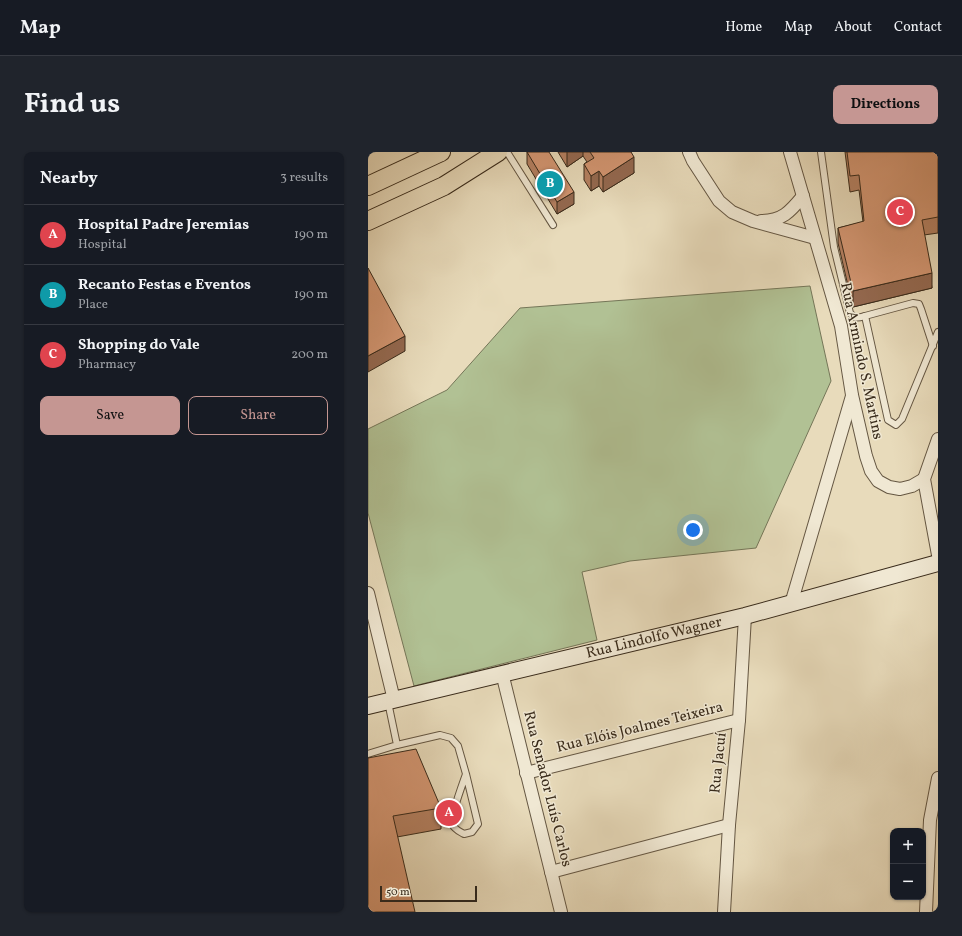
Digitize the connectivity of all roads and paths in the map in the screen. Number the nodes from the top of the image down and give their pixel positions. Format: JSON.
{"nodes":[{"id":1,"x":441,"y":152,"type":"edge"},
{"id":2,"x":498,"y":152,"type":"edge"},
{"id":3,"x":507,"y":152,"type":"edge"},
{"id":4,"x":689,"y":152,"type":"edge"},
{"id":5,"x":790,"y":152,"type":"edge"},
{"id":6,"x":821,"y":152,"type":"edge"},
{"id":7,"x":368,"y":186,"type":"edge"},
{"id":8,"x":803,"y":196,"type":"junction"},
{"id":9,"x":368,"y":221,"type":"edge"},
{"id":10,"x":753,"y":221,"type":"junction"},
{"id":11,"x":554,"y":225,"type":"dead end"},
{"id":12,"x":815,"y":238,"type":"junction"},
{"id":13,"x":865,"y":316,"type":"junction"},
{"id":14,"x":938,"y":332,"type":"edge"},
{"id":15,"x":933,"y":346,"type":"junction"},
{"id":16,"x":852,"y":395,"type":"junction"},
{"id":17,"x":938,"y":439,"type":"edge"},
{"id":18,"x":924,"y":479,"type":"junction"},
{"id":19,"x":938,"y":555,"type":"edge"},
{"id":20,"x":938,"y":563,"type":"edge"},
{"id":21,"x":368,"y":593,"type":"edge"},
{"id":22,"x":791,"y":604,"type":"junction"},
{"id":23,"x":745,"y":616,"type":"junction"},
{"id":24,"x":502,"y":674,"type":"junction"},
{"id":25,"x":391,"y":700,"type":"junction"},
{"id":26,"x":368,"y":706,"type":"edge"},
{"id":27,"x":739,"y":720,"type":"junction"},
{"id":28,"x":397,"y":745,"type":"junction"},
{"id":29,"x":368,"y":754,"type":"edge"},
{"id":30,"x":526,"y":773,"type":"junction"},
{"id":31,"x":466,"y":774,"type":"junction"},
{"id":32,"x":938,"y":778,"type":"edge"},
{"id":33,"x":934,"y":820,"type":"edge"},
{"id":34,"x":729,"y":825,"type":"junction"},
{"id":35,"x":551,"y":872,"type":"junction"},
{"id":36,"x":561,"y":912,"type":"edge"},
{"id":37,"x":724,"y":912,"type":"edge"},
{"id":38,"x":926,"y":912,"type":"edge"}],
"edges":[{"from":1,"to":7,"type":"main road"},
{"from":2,"to":9,"type":"main road"},
{"from":3,"to":11,"type":"lane"},
{"from":4,"to":10,"type":"street"},
{"from":5,"to":8,"type":"street","name":"Rua Armindo S. Martins"},
{"from":6,"to":13,"type":"lane"},
{"from":8,"to":10,"type":"street"},
{"from":8,"to":12,"type":"street","name":"Rua Armindo S. Martins"},
{"from":10,"to":12,"type":"street"},
{"from":12,"to":16,"type":"street","name":"Rua Armindo S. Martins"},
{"from":13,"to":15,"type":"lane"},
{"from":13,"to":15,"type":"lane"},
{"from":14,"to":15,"type":"lane"},
{"from":16,"to":18,"type":"street","name":"Rua Armindo S. Martins"},
{"from":16,"to":22,"type":"street"},
{"from":17,"to":18,"type":"street"},
{"from":18,"to":19,"type":"street"},
{"from":20,"to":22,"type":"street","name":"Rua Lindolfo Wagner"},
{"from":21,"to":25,"type":"street"},
{"from":22,"to":23,"type":"street","name":"Rua Lindolfo Wagner"},
{"from":23,"to":24,"type":"street","name":"Rua Lindolfo Wagner"},
{"from":23,"to":27,"type":"street","name":"Rua Jacuí"},
{"from":24,"to":25,"type":"street","name":"Rua Lindolfo Wagner"},
{"from":24,"to":30,"type":"street","name":"Rua Senador Luís Carlos"},
{"from":25,"to":26,"type":"street","name":"Rua Lindolfo Wagner"},
{"from":25,"to":28,"type":"lane"},
{"from":27,"to":30,"type":"street","name":"Rua Elóis Joalmes Teixeira"},
{"from":27,"to":34,"type":"street","name":"Rua Jacuí"},
{"from":28,"to":29,"type":"lane"},
{"from":28,"to":31,"type":"lane"},
{"from":30,"to":35,"type":"street","name":"Rua Senador Luís Carlos"},
{"from":31,"to":31,"type":"lane"},
{"from":32,"to":33,"type":"street"},
{"from":33,"to":38,"type":"street"},
{"from":34,"to":35,"type":"street"},
{"from":34,"to":37,"type":"street","name":"Rua Jacuí"},
{"from":35,"to":36,"type":"street","name":"Rua Senador Luís Carlos"}]}
